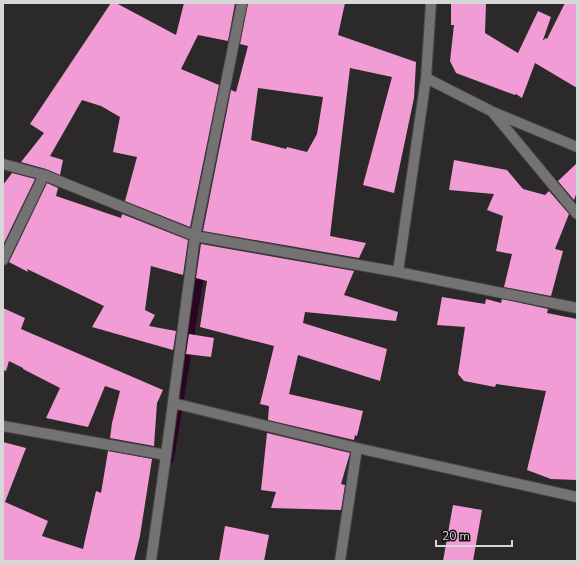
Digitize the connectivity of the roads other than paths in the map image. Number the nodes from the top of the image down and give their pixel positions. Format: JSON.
{"nodes":[{"id":1,"x":242,"y":3,"type":"edge"},
{"id":2,"x":431,"y":3,"type":"edge"},
{"id":3,"x":426,"y":78,"type":"junction"},
{"id":4,"x":493,"y":112,"type":"junction"},
{"id":5,"x":577,"y":146,"type":"edge"},
{"id":6,"x":3,"y":164,"type":"edge"},
{"id":7,"x":44,"y":175,"type":"junction"},
{"id":8,"x":577,"y":214,"type":"edge"},
{"id":9,"x":195,"y":236,"type":"junction"},
{"id":10,"x":3,"y":260,"type":"edge"},
{"id":11,"x":398,"y":272,"type":"junction"},
{"id":12,"x":577,"y":308,"type":"edge"},
{"id":13,"x":173,"y":403,"type":"junction"},
{"id":14,"x":3,"y":426,"type":"edge"},
{"id":15,"x":357,"y":448,"type":"junction"},
{"id":16,"x":166,"y":455,"type":"junction"},
{"id":17,"x":577,"y":497,"type":"edge"},
{"id":18,"x":152,"y":561,"type":"edge"},
{"id":19,"x":340,"y":561,"type":"edge"}],
"edges":[{"from":1,"to":9,"type":"street"},
{"from":2,"to":3,"type":"street"},
{"from":3,"to":4,"type":"street"},
{"from":3,"to":11,"type":"street"},
{"from":4,"to":5,"type":"street"},
{"from":4,"to":8,"type":"street"},
{"from":6,"to":7,"type":"street"},
{"from":7,"to":9,"type":"street"},
{"from":7,"to":10,"type":"street"},
{"from":9,"to":11,"type":"street"},
{"from":9,"to":13,"type":"street"},
{"from":11,"to":12,"type":"street"},
{"from":13,"to":15,"type":"street"},
{"from":13,"to":16,"type":"street"},
{"from":14,"to":16,"type":"street"},
{"from":15,"to":17,"type":"street"},
{"from":15,"to":19,"type":"street"},
{"from":16,"to":18,"type":"street"}]}
